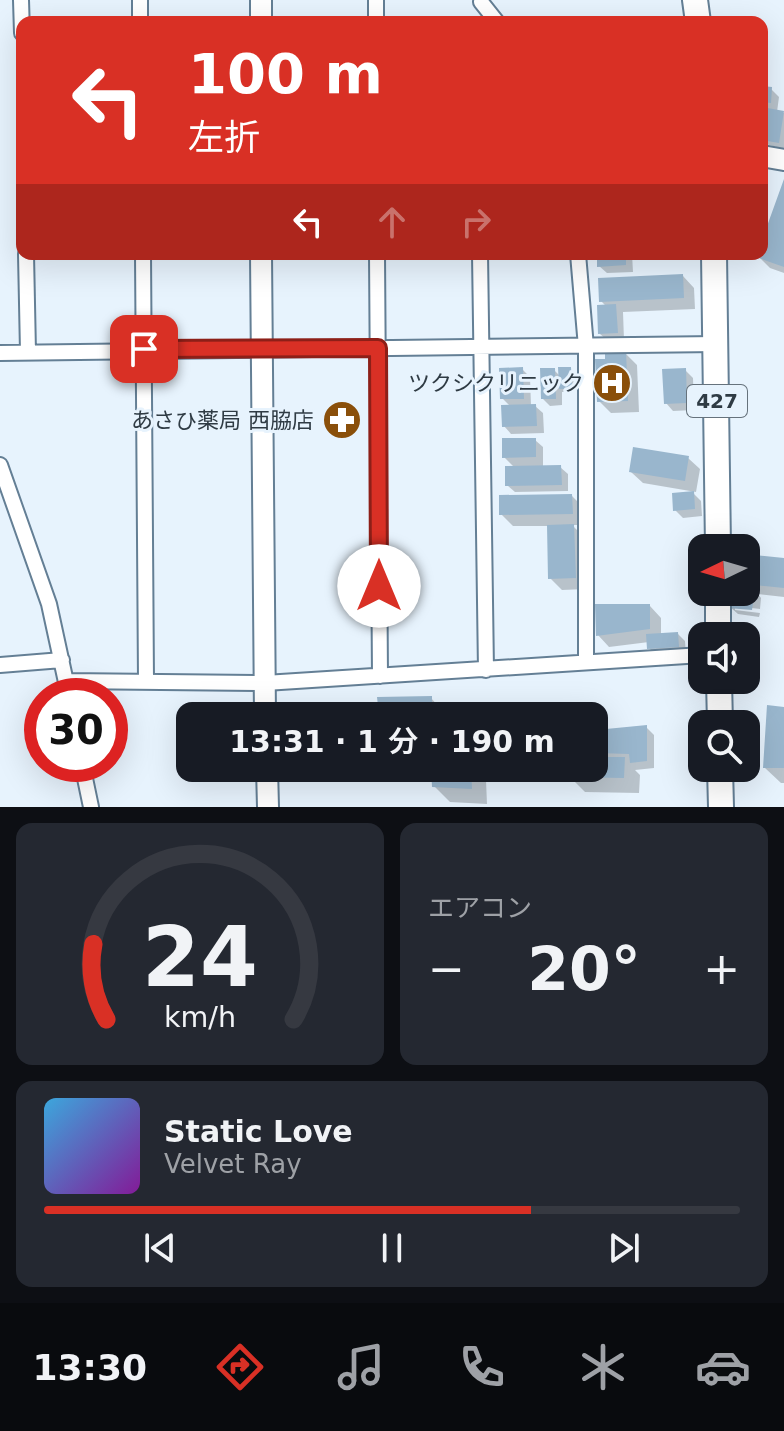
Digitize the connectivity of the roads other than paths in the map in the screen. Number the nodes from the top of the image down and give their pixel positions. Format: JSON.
{"nodes":[{"id":1,"x":26,"y":260,"type":"edge"},
{"id":2,"x":143,"y":260,"type":"edge"},
{"id":3,"x":261,"y":260,"type":"edge"},
{"id":4,"x":377,"y":260,"type":"edge"},
{"id":5,"x":480,"y":260,"type":"edge"},
{"id":6,"x":579,"y":260,"type":"edge"},
{"id":7,"x":714,"y":260,"type":"edge"},
{"id":8,"x":717,"y":344,"type":"junction"},
{"id":9,"x":483,"y":347,"type":"junction"},
{"id":10,"x":586,"y":347,"type":"junction"},
{"id":11,"x":378,"y":348,"type":"junction"},
{"id":12,"x":144,"y":349,"type":"junction"},
{"id":13,"x":261,"y":349,"type":"junction"},
{"id":14,"x":28,"y":352,"type":"junction"},
{"id":15,"x":0,"y":353,"type":"edge"},
{"id":16,"x":0,"y":465,"type":"edge"},
{"id":17,"x":718,"y":534,"type":"edge"},
{"id":18,"x":688,"y":656,"type":"edge"},
{"id":19,"x":62,"y":660,"type":"junction"},
{"id":20,"x":586,"y":662,"type":"junction"},
{"id":21,"x":0,"y":665,"type":"edge"},
{"id":22,"x":486,"y":670,"type":"junction"},
{"id":23,"x":380,"y":676,"type":"junction"},
{"id":24,"x":66,"y":678,"type":"edge"},
{"id":25,"x":146,"y":680,"type":"junction"},
{"id":26,"x":128,"y":682,"type":"edge"},
{"id":27,"x":265,"y":683,"type":"junction"},
{"id":28,"x":265,"y":702,"type":"edge"},
{"id":29,"x":86,"y":782,"type":"edge"},
{"id":30,"x":267,"y":782,"type":"edge"},
{"id":31,"x":720,"y":782,"type":"edge"},
{"id":32,"x":91,"y":807,"type":"edge"},
{"id":33,"x":268,"y":807,"type":"edge"},
{"id":34,"x":721,"y":807,"type":"edge"}],
"edges":[{"from":1,"to":14,"type":"street"},
{"from":2,"to":12,"type":"street"},
{"from":3,"to":13,"type":"street"},
{"from":4,"to":11,"type":"street"},
{"from":5,"to":9,"type":"street"},
{"from":6,"to":10,"type":"street"},
{"from":7,"to":8,"type":"highway","number":"427"},
{"from":8,"to":10,"type":"street"},
{"from":8,"to":17,"type":"highway","number":"427"},
{"from":9,"to":10,"type":"street"},
{"from":9,"to":11,"type":"street"},
{"from":9,"to":22,"type":"street"},
{"from":10,"to":20,"type":"street"},
{"from":11,"to":13,"type":"street"},
{"from":11,"to":23,"type":"street"},
{"from":12,"to":13,"type":"street"},
{"from":12,"to":14,"type":"street"},
{"from":12,"to":25,"type":"street"},
{"from":13,"to":27,"type":"street"},
{"from":14,"to":15,"type":"street"},
{"from":16,"to":19,"type":"street"},
{"from":18,"to":20,"type":"street"},
{"from":19,"to":21,"type":"street"},
{"from":19,"to":24,"type":"street"},
{"from":20,"to":22,"type":"street"},
{"from":22,"to":23,"type":"street"},
{"from":23,"to":27,"type":"street"},
{"from":25,"to":26,"type":"street"},
{"from":25,"to":27,"type":"street"},
{"from":27,"to":28,"type":"street"},
{"from":29,"to":32,"type":"street"},
{"from":30,"to":33,"type":"street"},
{"from":31,"to":34,"type":"highway"}]}
